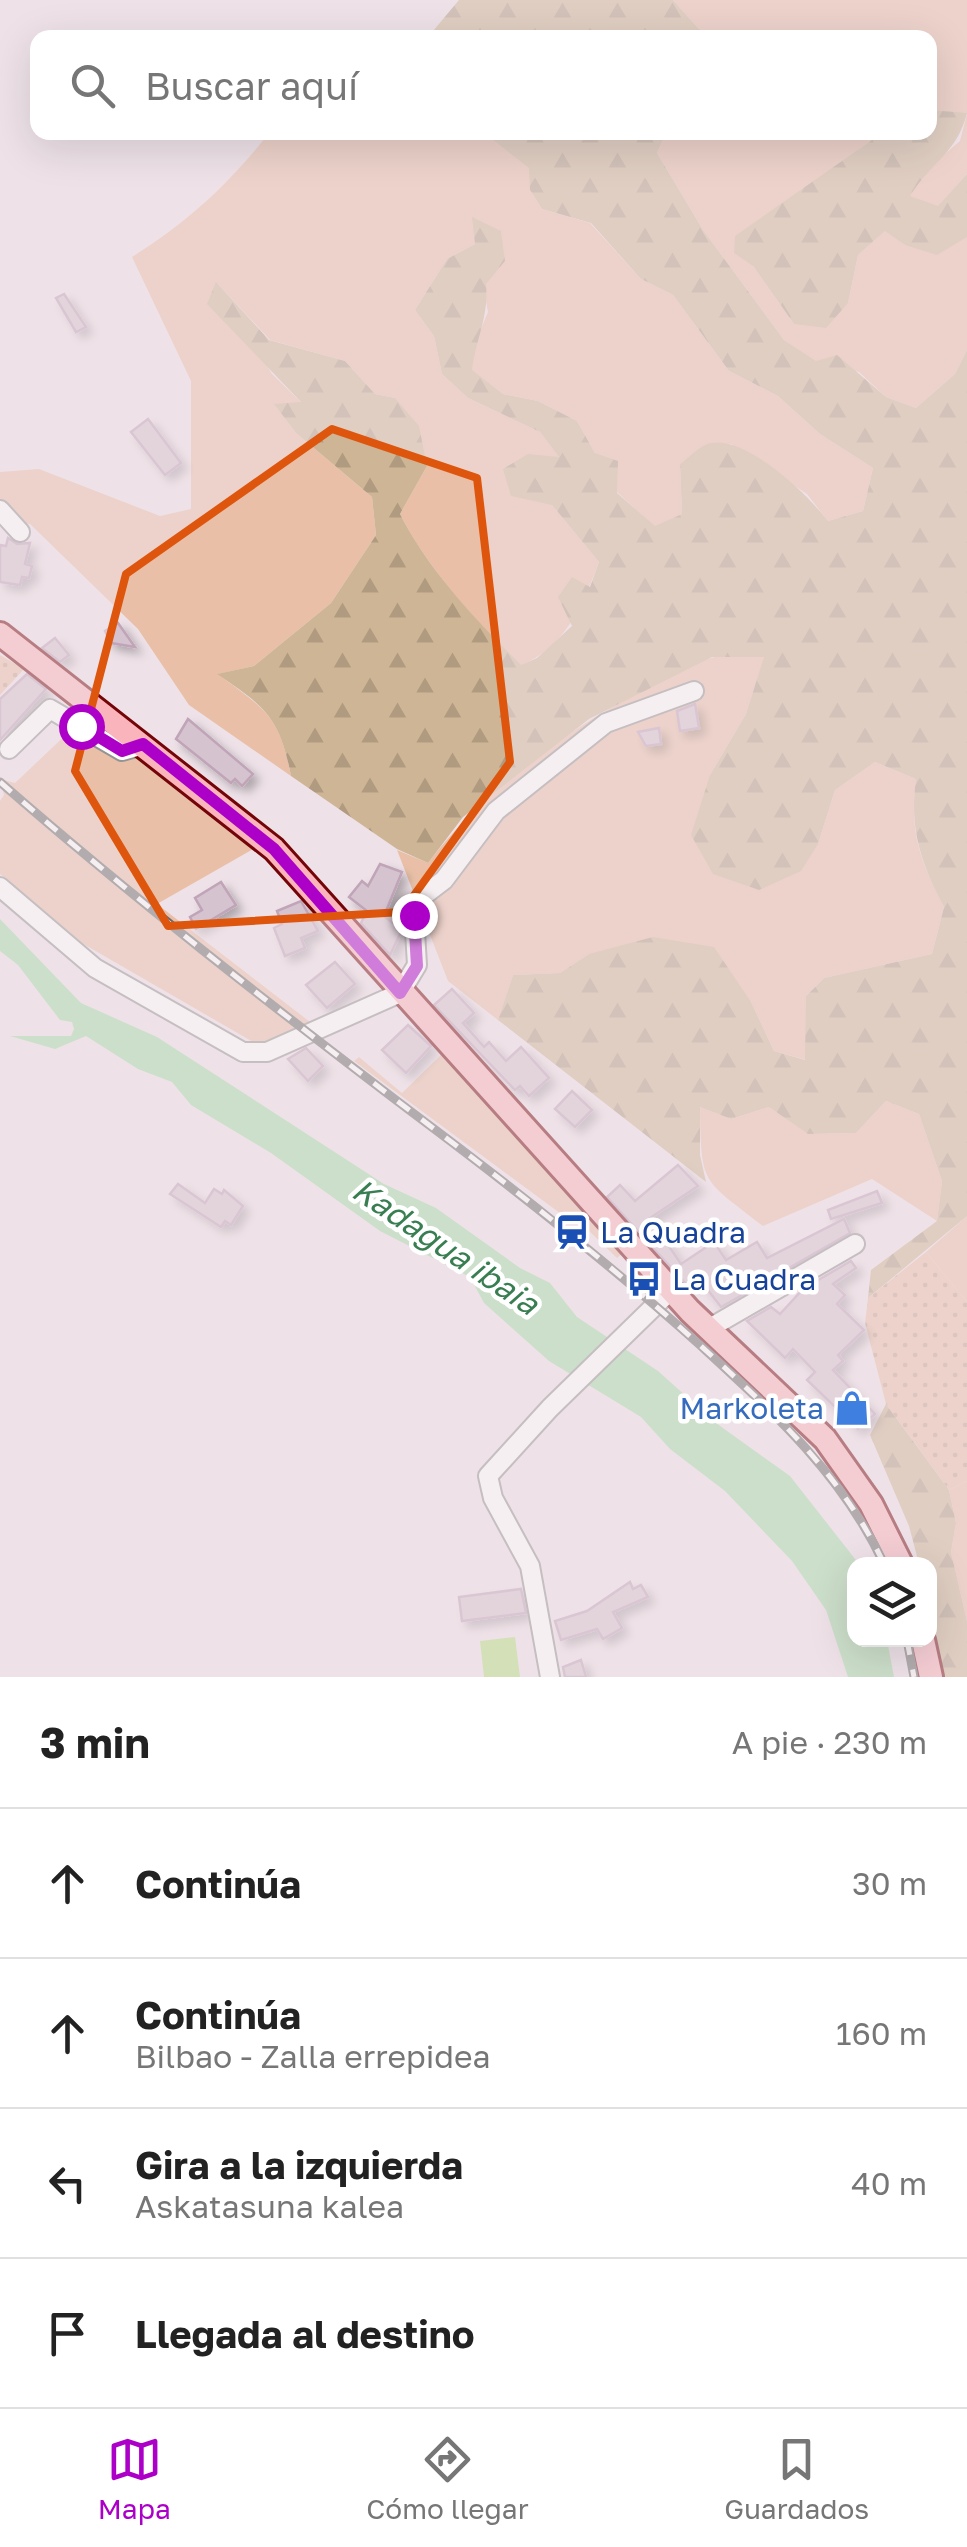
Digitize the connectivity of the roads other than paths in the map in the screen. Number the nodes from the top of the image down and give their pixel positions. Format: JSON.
{"nodes":[{"id":1,"x":0,"y":510,"type":"edge"},
{"id":2,"x":20,"y":532,"type":"dead end"},
{"id":3,"x":0,"y":634,"type":"edge"},
{"id":4,"x":694,"y":691,"type":"dead end"},
{"id":5,"x":143,"y":744,"type":"junction"},
{"id":6,"x":9,"y":749,"type":"dead end"},
{"id":7,"x":0,"y":887,"type":"edge"},
{"id":8,"x":400,"y":993,"type":"junction"},
{"id":9,"x":855,"y":1244,"type":"dead end"},
{"id":10,"x":671,"y":1290,"type":"junction"},
{"id":11,"x":708,"y":1328,"type":"junction"},
{"id":12,"x":897,"y":1557,"type":"edge"},
{"id":13,"x":925,"y":1647,"type":"edge"},
{"id":14,"x":550,"y":1677,"type":"edge"},
{"id":15,"x":931,"y":1677,"type":"edge"}],
"edges":[{"from":1,"to":2,"type":"street"},
{"from":3,"to":5,"type":"street"},
{"from":4,"to":8,"type":"street"},
{"from":5,"to":6,"type":"street"},
{"from":5,"to":8,"type":"street"},
{"from":7,"to":8,"type":"street"},
{"from":8,"to":10,"type":"street"},
{"from":9,"to":11,"type":"street"},
{"from":10,"to":11,"type":"street"},
{"from":10,"to":14,"type":"street"},
{"from":11,"to":12,"type":"street"},
{"from":13,"to":15,"type":"street"}]}
